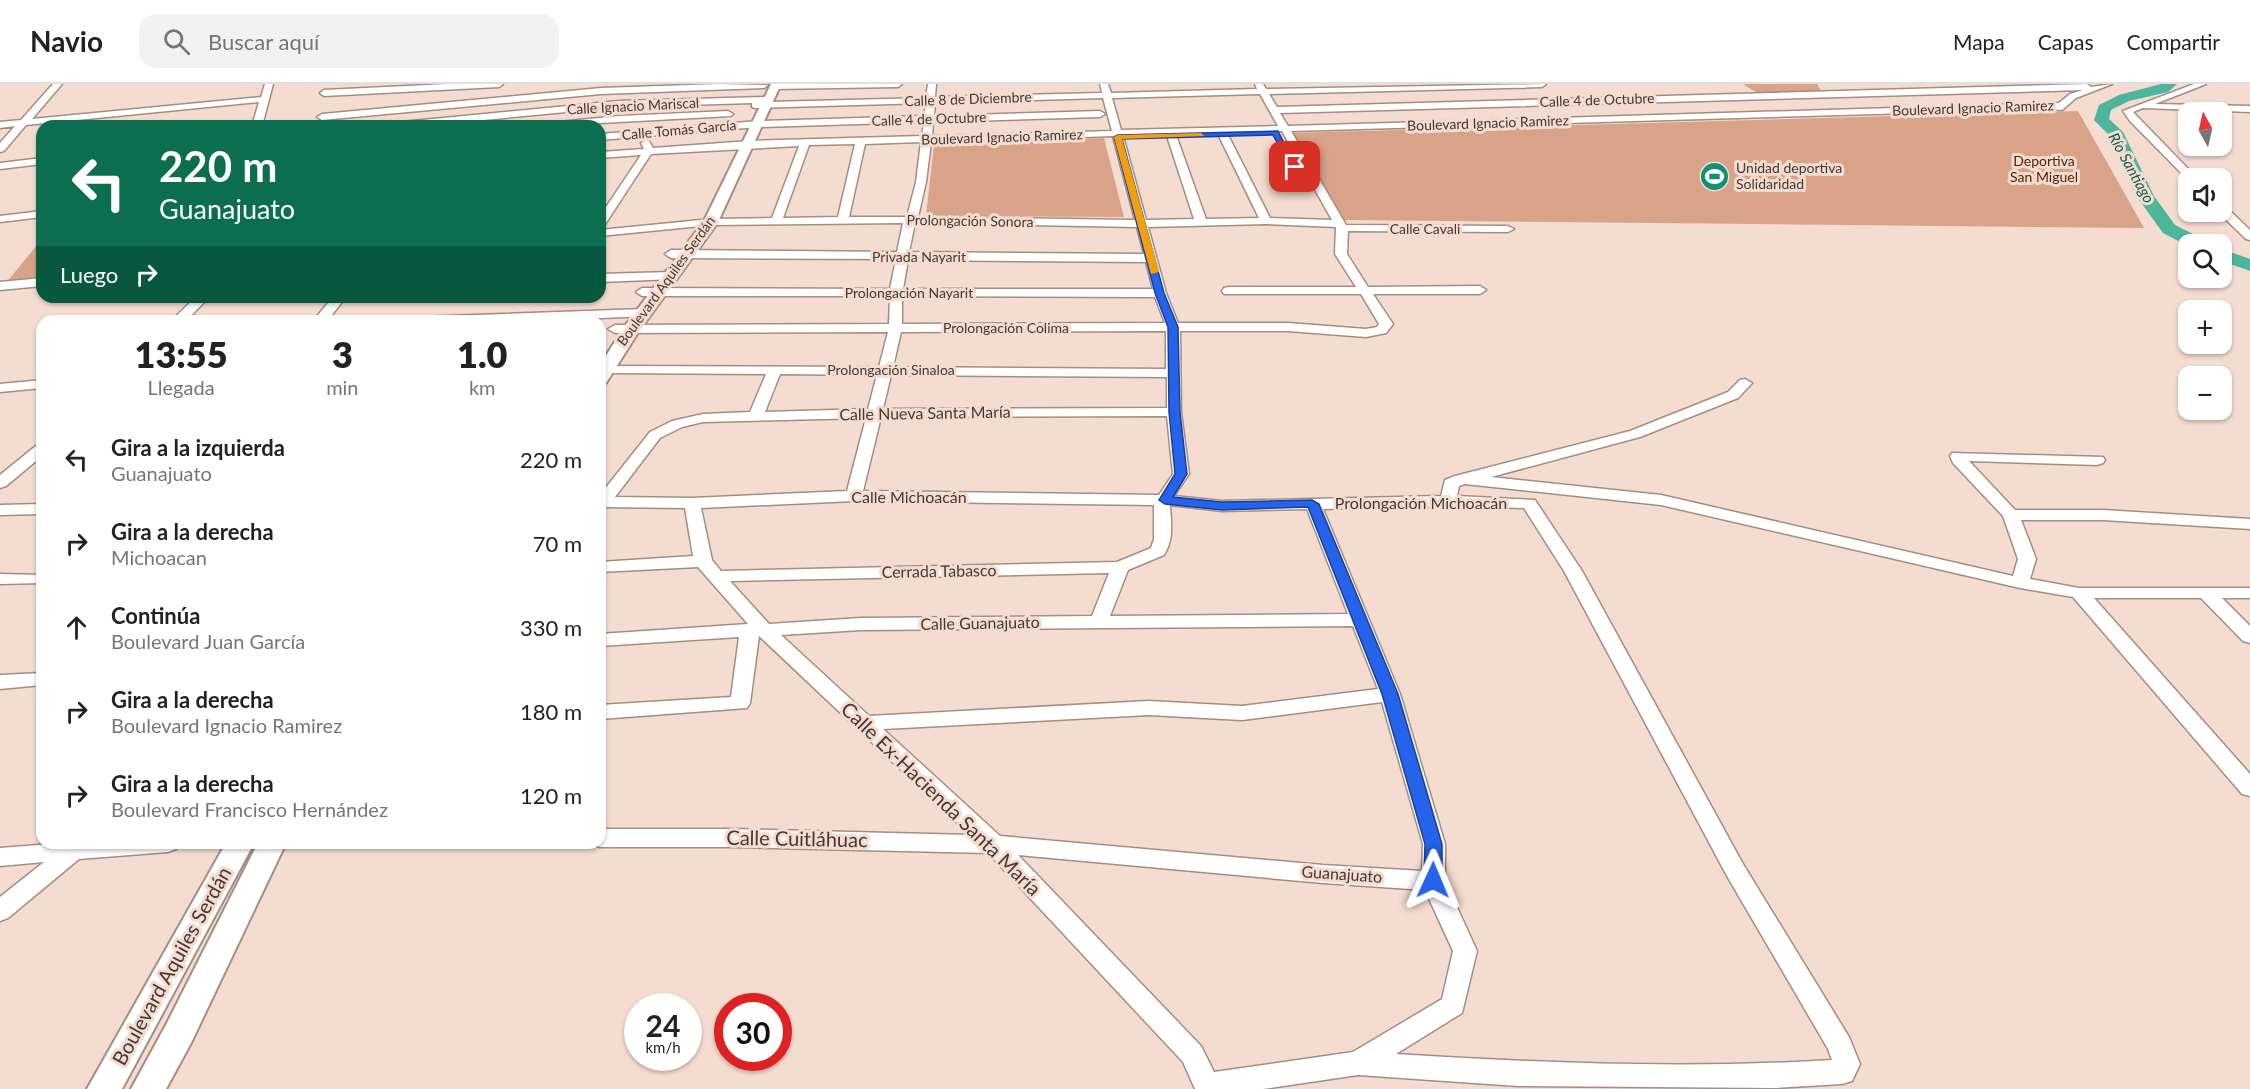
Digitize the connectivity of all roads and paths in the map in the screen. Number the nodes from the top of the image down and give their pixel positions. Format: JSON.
{"nodes":[{"id":1,"x":58,"y":84,"type":"edge"},
{"id":2,"x":269,"y":84,"type":"edge"},
{"id":3,"x":446,"y":84,"type":"edge"},
{"id":4,"x":499,"y":84,"type":"edge"},
{"id":5,"x":898,"y":84,"type":"edge"},
{"id":6,"x":922,"y":84,"type":"edge"},
{"id":7,"x":933,"y":84,"type":"edge"},
{"id":8,"x":1093,"y":84,"type":"edge"},
{"id":9,"x":1104,"y":84,"type":"edge"},
{"id":10,"x":1508,"y":84,"type":"edge"},
{"id":11,"x":1520,"y":84,"type":"edge"},
{"id":12,"x":1542,"y":84,"type":"edge"},
{"id":13,"x":1721,"y":84,"type":"edge"},
{"id":14,"x":1734,"y":84,"type":"edge"},
{"id":15,"x":1920,"y":84,"type":"edge"},
{"id":16,"x":2202,"y":84,"type":"edge"},
{"id":17,"x":2104,"y":85,"type":"edge"},
{"id":18,"x":604,"y":87,"type":"edge"},
{"id":19,"x":1261,"y":88,"type":"edge"},
{"id":20,"x":1934,"y":88,"type":"edge"},
{"id":21,"x":325,"y":89,"type":"edge"},
{"id":22,"x":471,"y":91,"type":"edge"},
{"id":23,"x":766,"y":94,"type":"edge"},
{"id":24,"x":1738,"y":95,"type":"junction"},
{"id":25,"x":1751,"y":95,"type":"junction"},
{"id":26,"x":1095,"y":96,"type":"junction"},
{"id":27,"x":1108,"y":96,"type":"junction"},
{"id":28,"x":1253,"y":97,"type":"edge"},
{"id":29,"x":264,"y":99,"type":"junction"},
{"id":30,"x":369,"y":101,"type":"dead end"},
{"id":31,"x":924,"y":101,"type":"junction"},
{"id":32,"x":1529,"y":102,"type":"junction"},
{"id":33,"x":1540,"y":102,"type":"junction"},
{"id":34,"x":615,"y":105,"type":"junction"},
{"id":35,"x":2140,"y":106,"type":"junction"},
{"id":36,"x":2250,"y":109,"type":"edge"},
{"id":37,"x":1275,"y":110,"type":"junction"},
{"id":38,"x":1976,"y":110,"type":"junction"},
{"id":39,"x":1100,"y":114,"type":"junction"},
{"id":40,"x":1774,"y":115,"type":"junction"},
{"id":41,"x":624,"y":119,"type":"junction"},
{"id":42,"x":922,"y":119,"type":"junction"},
{"id":43,"x":54,"y":120,"type":"edge"},
{"id":44,"x":259,"y":120,"type":"edge"},
{"id":45,"x":322,"y":120,"type":"edge"},
{"id":46,"x":327,"y":120,"type":"edge"},
{"id":47,"x":475,"y":120,"type":"edge"},
{"id":48,"x":491,"y":120,"type":"edge"},
{"id":49,"x":606,"y":121,"type":"edge"},
{"id":50,"x":748,"y":121,"type":"junction"},
{"id":51,"x":36,"y":122,"type":"edge"},
{"id":52,"x":24,"y":123,"type":"junction"},
{"id":53,"x":1557,"y":123,"type":"junction"},
{"id":54,"x":0,"y":125,"type":"edge"},
{"id":55,"x":1280,"y":131,"type":"junction"},
{"id":56,"x":634,"y":134,"type":"junction"},
{"id":57,"x":1223,"y":134,"type":"junction"},
{"id":58,"x":1118,"y":135,"type":"junction"},
{"id":59,"x":606,"y":136,"type":"edge"},
{"id":60,"x":1172,"y":136,"type":"junction"},
{"id":61,"x":1106,"y":140,"type":"junction"},
{"id":62,"x":920,"y":141,"type":"junction"},
{"id":63,"x":860,"y":144,"type":"junction"},
{"id":64,"x":804,"y":145,"type":"junction"},
{"id":65,"x":740,"y":146,"type":"junction"},
{"id":66,"x":0,"y":149,"type":"edge"},
{"id":67,"x":644,"y":152,"type":"junction"},
{"id":68,"x":913,"y":154,"type":"dead end"},
{"id":69,"x":606,"y":155,"type":"edge"},
{"id":70,"x":36,"y":162,"type":"edge"},
{"id":71,"x":0,"y":165,"type":"edge"},
{"id":72,"x":2182,"y":168,"type":"edge"},
{"id":73,"x":910,"y":177,"type":"dead end"},
{"id":74,"x":1125,"y":209,"type":"dead end"},
{"id":75,"x":606,"y":214,"type":"edge"},
{"id":76,"x":36,"y":215,"type":"edge"},
{"id":77,"x":0,"y":219,"type":"edge"},
{"id":78,"x":2232,"y":219,"type":"edge"},
{"id":79,"x":843,"y":221,"type":"junction"},
{"id":80,"x":1266,"y":221,"type":"junction"},
{"id":81,"x":704,"y":222,"type":"junction"},
{"id":82,"x":776,"y":222,"type":"junction"},
{"id":83,"x":908,"y":222,"type":"junction"},
{"id":84,"x":1201,"y":222,"type":"junction"},
{"id":85,"x":1135,"y":224,"type":"junction"},
{"id":86,"x":1324,"y":224,"type":"junction"},
{"id":87,"x":1341,"y":226,"type":"junction"},
{"id":88,"x":1508,"y":229,"type":"dead end"},
{"id":89,"x":606,"y":232,"type":"edge"},
{"id":90,"x":2250,"y":237,"type":"edge"},
{"id":91,"x":671,"y":254,"type":"junction"},
{"id":92,"x":688,"y":255,"type":"junction"},
{"id":93,"x":902,"y":257,"type":"junction"},
{"id":94,"x":1151,"y":258,"type":"junction"},
{"id":95,"x":654,"y":276,"type":"junction"},
{"id":96,"x":671,"y":276,"type":"junction"},
{"id":97,"x":606,"y":278,"type":"edge"},
{"id":98,"x":36,"y":283,"type":"edge"},
{"id":99,"x":0,"y":286,"type":"edge"},
{"id":100,"x":1480,"y":290,"type":"dead end"},
{"id":101,"x":1228,"y":291,"type":"dead end"},
{"id":102,"x":1365,"y":291,"type":"junction"},
{"id":103,"x":642,"y":292,"type":"junction"},
{"id":104,"x":659,"y":292,"type":"junction"},
{"id":105,"x":896,"y":293,"type":"junction"},
{"id":106,"x":1160,"y":293,"type":"junction"},
{"id":107,"x":197,"y":303,"type":"edge"},
{"id":108,"x":210,"y":303,"type":"edge"},
{"id":109,"x":335,"y":303,"type":"edge"},
{"id":110,"x":626,"y":313,"type":"junction"},
{"id":111,"x":644,"y":313,"type":"junction"},
{"id":112,"x":184,"y":315,"type":"edge"},
{"id":113,"x":198,"y":315,"type":"edge"},
{"id":114,"x":325,"y":315,"type":"edge"},
{"id":115,"x":574,"y":315,"type":"edge"},
{"id":116,"x":1173,"y":327,"type":"junction"},
{"id":117,"x":615,"y":329,"type":"junction"},
{"id":118,"x":895,"y":329,"type":"junction"},
{"id":119,"x":631,"y":330,"type":"junction"},
{"id":120,"x":606,"y":342,"type":"edge"},
{"id":121,"x":606,"y":364,"type":"edge"},
{"id":122,"x":606,"y":367,"type":"edge"},
{"id":123,"x":775,"y":370,"type":"junction"},
{"id":124,"x":884,"y":370,"type":"junction"},
{"id":125,"x":1174,"y":373,"type":"junction"},
{"id":126,"x":1745,"y":383,"type":"dead end"},
{"id":127,"x":36,"y":385,"type":"edge"},
{"id":128,"x":0,"y":388,"type":"edge"},
{"id":129,"x":1174,"y":412,"type":"junction"},
{"id":130,"x":876,"y":413,"type":"junction"},
{"id":131,"x":754,"y":417,"type":"junction"},
{"id":132,"x":36,"y":438,"type":"edge"},
{"id":133,"x":36,"y":453,"type":"edge"},
{"id":134,"x":2097,"y":460,"type":"dead end"},
{"id":135,"x":0,"y":467,"type":"edge"},
{"id":136,"x":1461,"y":479,"type":"junction"},
{"id":137,"x":0,"y":483,"type":"edge"},
{"id":138,"x":854,"y":496,"type":"junction"},
{"id":139,"x":606,"y":497,"type":"edge"},
{"id":140,"x":1165,"y":500,"type":"junction"},
{"id":141,"x":1448,"y":501,"type":"junction"},
{"id":142,"x":606,"y":502,"type":"edge"},
{"id":143,"x":692,"y":503,"type":"junction"},
{"id":144,"x":1312,"y":504,"type":"junction"},
{"id":145,"x":36,"y":509,"type":"edge"},
{"id":146,"x":0,"y":510,"type":"edge"},
{"id":147,"x":2011,"y":515,"type":"junction"},
{"id":148,"x":2250,"y":524,"type":"edge"},
{"id":149,"x":703,"y":561,"type":"junction"},
{"id":150,"x":606,"y":567,"type":"edge"},
{"id":151,"x":1120,"y":567,"type":"junction"},
{"id":152,"x":716,"y":576,"type":"junction"},
{"id":153,"x":0,"y":579,"type":"edge"},
{"id":154,"x":36,"y":579,"type":"dead end"},
{"id":155,"x":2020,"y":583,"type":"junction"},
{"id":156,"x":2205,"y":592,"type":"junction"},
{"id":157,"x":2079,"y":593,"type":"junction"},
{"id":158,"x":2250,"y":593,"type":"edge"},
{"id":159,"x":1360,"y":620,"type":"junction"},
{"id":160,"x":1099,"y":621,"type":"junction"},
{"id":161,"x":757,"y":629,"type":"junction"},
{"id":162,"x":2250,"y":637,"type":"edge"},
{"id":163,"x":606,"y":640,"type":"edge"},
{"id":164,"x":36,"y":679,"type":"edge"},
{"id":165,"x":0,"y":682,"type":"edge"},
{"id":166,"x":1390,"y":694,"type":"junction"},
{"id":167,"x":606,"y":712,"type":"edge"},
{"id":168,"x":862,"y":723,"type":"junction"},
{"id":169,"x":2250,"y":788,"type":"edge"},
{"id":170,"x":606,"y":838,"type":"edge"},
{"id":171,"x":994,"y":844,"type":"junction"},
{"id":172,"x":57,"y":849,"type":"edge"},
{"id":173,"x":75,"y":849,"type":"edge"},
{"id":174,"x":237,"y":849,"type":"edge"},
{"id":175,"x":269,"y":849,"type":"edge"},
{"id":176,"x":0,"y":857,"type":"edge"},
{"id":177,"x":1433,"y":880,"type":"junction"},
{"id":178,"x":0,"y":911,"type":"edge"},
{"id":179,"x":1358,"y":1063,"type":"junction"},
{"id":180,"x":1208,"y":1087,"type":"edge"},
{"id":181,"x":104,"y":1089,"type":"edge"},
{"id":182,"x":148,"y":1089,"type":"edge"}],
"edges":[{"from":1,"to":52,"type":"street"},
{"from":2,"to":29,"type":"street"},
{"from":3,"to":21,"type":"street"},
{"from":4,"to":22,"type":"street"},
{"from":5,"to":23,"type":"street"},
{"from":6,"to":31,"type":"street"},
{"from":7,"to":31,"type":"street"},
{"from":8,"to":26,"type":"street"},
{"from":9,"to":27,"type":"street"},
{"from":10,"to":11,"type":"street","name":"Calle 8 de Diciembre"},
{"from":10,"to":19,"type":"street","name":"Calle 8 de Diciembre"},
{"from":10,"to":32,"type":"street"},
{"from":11,"to":12,"type":"street","name":"Calle 8 de Diciembre"},
{"from":11,"to":33,"type":"street"},
{"from":13,"to":24,"type":"street"},
{"from":14,"to":25,"type":"street"},
{"from":15,"to":20,"type":"street"},
{"from":16,"to":35,"type":"street"},
{"from":17,"to":20,"type":"street","name":"Calle 4 de Octubre"},
{"from":17,"to":38,"type":"street","name":"Boulevard Ignacio Ramirez"},
{"from":18,"to":22,"type":"street"},
{"from":18,"to":23,"type":"street"},
{"from":18,"to":34,"type":"street"},
{"from":19,"to":28,"type":"street","name":"Calle 8 de Diciembre"},
{"from":19,"to":37,"type":"street"},
{"from":20,"to":25,"type":"street","name":"Calle 4 de Octubre"},
{"from":20,"to":38,"type":"street"},
{"from":21,"to":22,"type":"street"},
{"from":21,"to":45,"type":"street"},
{"from":22,"to":30,"type":"street"},
{"from":22,"to":46,"type":"street"},
{"from":22,"to":47,"type":"street"},
{"from":23,"to":31,"type":"street","name":"Calle 8 de Diciembre"},
{"from":23,"to":34,"type":"street","name":"Calle Ignacio Mariscal"},
{"from":23,"to":50,"type":"street","name":"Boulevard Aquiles Serdán"},
{"from":24,"to":25,"type":"street","name":"Calle 4 de Octubre"},
{"from":24,"to":33,"type":"street","name":"Calle 4 de Octubre"},
{"from":24,"to":40,"type":"street"},
{"from":25,"to":40,"type":"street"},
{"from":26,"to":27,"type":"street","name":"Calle 8 de Diciembre"},
{"from":26,"to":31,"type":"street","name":"Calle 8 de Diciembre"},
{"from":26,"to":39,"type":"street"},
{"from":27,"to":28,"type":"street","name":"Calle 8 de Diciembre"},
{"from":27,"to":58,"type":"street"},
{"from":28,"to":55,"type":"street"},
{"from":29,"to":43,"type":"street"},
{"from":29,"to":44,"type":"street"},
{"from":31,"to":42,"type":"street"},
{"from":32,"to":33,"type":"street","name":"Calle 4 de Octubre"},
{"from":32,"to":37,"type":"street","name":"Calle 4 de Octubre"},
{"from":32,"to":53,"type":"street"},
{"from":33,"to":53,"type":"street"},
{"from":34,"to":41,"type":"street"},
{"from":34,"to":48,"type":"street","name":"Calle Ignacio Mariscal"},
{"from":35,"to":36,"type":"street"},
{"from":35,"to":72,"type":"street"},
{"from":37,"to":55,"type":"street"},
{"from":38,"to":40,"type":"street","name":"Boulevard Ignacio Ramirez"},
{"from":39,"to":42,"type":"street","name":"Calle 4 de Octubre"},
{"from":39,"to":61,"type":"street"},
{"from":40,"to":53,"type":"street","name":"Boulevard Ignacio Ramirez"},
{"from":41,"to":49,"type":"street"},
{"from":41,"to":50,"type":"street"},
{"from":41,"to":56,"type":"street"},
{"from":42,"to":50,"type":"street","name":"Calle 4 de Octubre"},
{"from":42,"to":62,"type":"street"},
{"from":50,"to":56,"type":"street","name":"Calle Tomás García"},
{"from":50,"to":65,"type":"street","name":"Boulevard Aquiles Serdán"},
{"from":51,"to":52,"type":"street"},
{"from":52,"to":54,"type":"street"},
{"from":52,"to":66,"type":"street"},
{"from":53,"to":55,"type":"street","name":"Boulevard Ignacio Ramirez"},
{"from":55,"to":57,"type":"street","name":"Boulevard Ignacio Ramirez"},
{"from":55,"to":58,"type":"street","name":"Boulevard Ignacio Ramirez"},
{"from":55,"to":86,"type":"street"},
{"from":55,"to":87,"type":"street"},
{"from":56,"to":59,"type":"street","name":"Calle Tomás García"},
{"from":56,"to":67,"type":"street"},
{"from":57,"to":60,"type":"street","name":"Boulevard Ignacio Ramirez"},
{"from":57,"to":80,"type":"street"},
{"from":58,"to":60,"type":"street","name":"Boulevard Ignacio Ramirez"},
{"from":58,"to":61,"type":"street","name":"Boulevard Ignacio Ramirez"},
{"from":58,"to":85,"type":"street"},
{"from":60,"to":84,"type":"street"},
{"from":61,"to":62,"type":"street","name":"Boulevard Ignacio Ramirez"},
{"from":62,"to":63,"type":"street","name":"Boulevard Ignacio Ramirez"},
{"from":62,"to":65,"type":"street","name":"Boulevard Ignacio Ramirez"},
{"from":62,"to":68,"type":"street"},
{"from":62,"to":83,"type":"street"},
{"from":63,"to":64,"type":"street","name":"Boulevard Ignacio Ramirez"},
{"from":63,"to":79,"type":"street"},
{"from":64,"to":65,"type":"street","name":"Boulevard Ignacio Ramirez"},
{"from":64,"to":82,"type":"street"},
{"from":65,"to":67,"type":"street"},
{"from":65,"to":81,"type":"street","name":"Boulevard Aquiles Serdán"},
{"from":67,"to":69,"type":"street"},
{"from":67,"to":75,"type":"street"},
{"from":70,"to":71,"type":"street"},
{"from":73,"to":83,"type":"street"},
{"from":74,"to":85,"type":"street"},
{"from":76,"to":77,"type":"street"},
{"from":78,"to":90,"type":"street"},
{"from":79,"to":82,"type":"street","name":"Prolongación Sonora"},
{"from":79,"to":83,"type":"street","name":"Prolongación Sonora"},
{"from":80,"to":84,"type":"street","name":"Prolongación Sonora"},
{"from":80,"to":86,"type":"street","name":"Prolongación Sonora"},
{"from":81,"to":82,"type":"street","name":"Prolongación Sonora"},
{"from":81,"to":89,"type":"street","name":"Prolongación Sonora"},
{"from":81,"to":91,"type":"street","name":"Boulevard Aquiles Serdán"},
{"from":81,"to":92,"type":"street","name":"Boulevard Aquiles Serdán"},
{"from":83,"to":85,"type":"street","name":"Prolongación Sonora"},
{"from":83,"to":93,"type":"street"},
{"from":84,"to":85,"type":"street","name":"Prolongación Sonora"},
{"from":85,"to":94,"type":"street"},
{"from":86,"to":87,"type":"street","name":"Prolongación Sonora"},
{"from":87,"to":88,"type":"street","name":"Calle Cavali"},
{"from":87,"to":102,"type":"street"},
{"from":91,"to":92,"type":"street","name":"Privada Nayarit"},
{"from":91,"to":95,"type":"street","name":"Boulevard Aquiles Serdán"},
{"from":92,"to":93,"type":"street","name":"Privada Nayarit"},
{"from":92,"to":96,"type":"street","name":"Boulevard Aquiles Serdán"},
{"from":93,"to":94,"type":"street","name":"Privada Nayarit"},
{"from":93,"to":105,"type":"street"},
{"from":94,"to":106,"type":"street"},
{"from":95,"to":96,"type":"street"},
{"from":95,"to":97,"type":"street"},
{"from":95,"to":103,"type":"street","name":"Boulevard Aquiles Serdán"},
{"from":96,"to":104,"type":"street","name":"Boulevard Aquiles Serdán"},
{"from":98,"to":99,"type":"street"},
{"from":100,"to":102,"type":"street"},
{"from":101,"to":102,"type":"street"},
{"from":102,"to":116,"type":"street","name":"Prolongación Colima"},
{"from":103,"to":104,"type":"street","name":"Prolongación Nayarit"},
{"from":103,"to":110,"type":"street","name":"Boulevard Aquiles Serdán"},
{"from":104,"to":105,"type":"street","name":"Prolongación Nayarit"},
{"from":104,"to":111,"type":"street","name":"Boulevard Aquiles Serdán"},
{"from":105,"to":106,"type":"street","name":"Prolongación Nayarit"},
{"from":105,"to":118,"type":"street"},
{"from":106,"to":116,"type":"street"},
{"from":107,"to":112,"type":"street"},
{"from":108,"to":113,"type":"street"},
{"from":109,"to":114,"type":"street"},
{"from":110,"to":111,"type":"street"},
{"from":110,"to":115,"type":"street"},
{"from":110,"to":117,"type":"street","name":"Boulevard Aquiles Serdán"},
{"from":111,"to":119,"type":"street","name":"Boulevard Aquiles Serdán"},
{"from":116,"to":118,"type":"street","name":"Prolongación Colima"},
{"from":116,"to":125,"type":"street"},
{"from":117,"to":119,"type":"street","name":"Prolongación Colima"},
{"from":117,"to":120,"type":"street","name":"Boulevard Aquiles Serdán"},
{"from":118,"to":119,"type":"street","name":"Prolongación Colima"},
{"from":118,"to":124,"type":"street"},
{"from":119,"to":121,"type":"street","name":"Boulevard Aquiles Serdán"},
{"from":122,"to":123,"type":"street","name":"Prolongación Sinaloa"},
{"from":123,"to":124,"type":"street","name":"Prolongación Sinaloa"},
{"from":123,"to":131,"type":"street"},
{"from":124,"to":125,"type":"street","name":"Prolongación Sinaloa"},
{"from":124,"to":130,"type":"street"},
{"from":125,"to":129,"type":"street"},
{"from":126,"to":136,"type":"street"},
{"from":127,"to":128,"type":"street"},
{"from":129,"to":130,"type":"street","name":"Calle Nueva Santa María"},
{"from":129,"to":140,"type":"street"},
{"from":130,"to":131,"type":"street","name":"Calle Nueva Santa María"},
{"from":130,"to":138,"type":"street"},
{"from":131,"to":139,"type":"street","name":"Calle Nueva Santa María"},
{"from":132,"to":135,"type":"street"},
{"from":133,"to":137,"type":"street"},
{"from":134,"to":147,"type":"street"},
{"from":136,"to":141,"type":"street"},
{"from":136,"to":155,"type":"street"},
{"from":138,"to":140,"type":"street","name":"Calle Michoacán"},
{"from":138,"to":143,"type":"street","name":"Calle Michoacán"},
{"from":140,"to":144,"type":"street"},
{"from":140,"to":151,"type":"street","name":"Cerrada Tabasco"},
{"from":141,"to":144,"type":"street","name":"Prolongación Michoacán"},
{"from":141,"to":179,"type":"street","name":"Prolongación Michoacán"},
{"from":142,"to":143,"type":"street","name":"Calle Michoacán"},
{"from":143,"to":149,"type":"street"},
{"from":144,"to":159,"type":"street"},
{"from":145,"to":146,"type":"street"},
{"from":147,"to":148,"type":"street"},
{"from":147,"to":155,"type":"street"},
{"from":149,"to":150,"type":"street"},
{"from":149,"to":152,"type":"street","name":"Calle Ex-Hacienda Santa María"},
{"from":151,"to":152,"type":"street","name":"Cerrada Tabasco"},
{"from":151,"to":160,"type":"street"},
{"from":152,"to":161,"type":"street","name":"Calle Ex-Hacienda Santa María"},
{"from":153,"to":154,"type":"street"},
{"from":155,"to":157,"type":"street"},
{"from":156,"to":157,"type":"street"},
{"from":156,"to":158,"type":"street"},
{"from":156,"to":162,"type":"street"},
{"from":157,"to":169,"type":"street"},
{"from":159,"to":160,"type":"street","name":"Calle Guanajuato"},
{"from":159,"to":166,"type":"street"},
{"from":160,"to":161,"type":"street","name":"Calle Guanajuato"},
{"from":161,"to":163,"type":"street","name":"Calle Guanajuato"},
{"from":161,"to":167,"type":"street"},
{"from":161,"to":168,"type":"street","name":"Calle Ex-Hacienda Santa María"},
{"from":164,"to":165,"type":"street"},
{"from":166,"to":168,"type":"street"},
{"from":166,"to":177,"type":"street"},
{"from":168,"to":171,"type":"street","name":"Calle Ex-Hacienda Santa María"},
{"from":170,"to":171,"type":"street","name":"Calle Cuitláhuac"},
{"from":171,"to":177,"type":"street","name":"Guanajuato"},
{"from":171,"to":180,"type":"street","name":"Calle Ex-Hacienda Santa María"},
{"from":172,"to":176,"type":"street"},
{"from":173,"to":178,"type":"street"},
{"from":174,"to":181,"type":"street","name":"Boulevard Aquiles Serdán"},
{"from":175,"to":182,"type":"street","name":"Boulevard Aquiles Serdán"},
{"from":177,"to":179,"type":"street"},
{"from":179,"to":180,"type":"street"}]}
